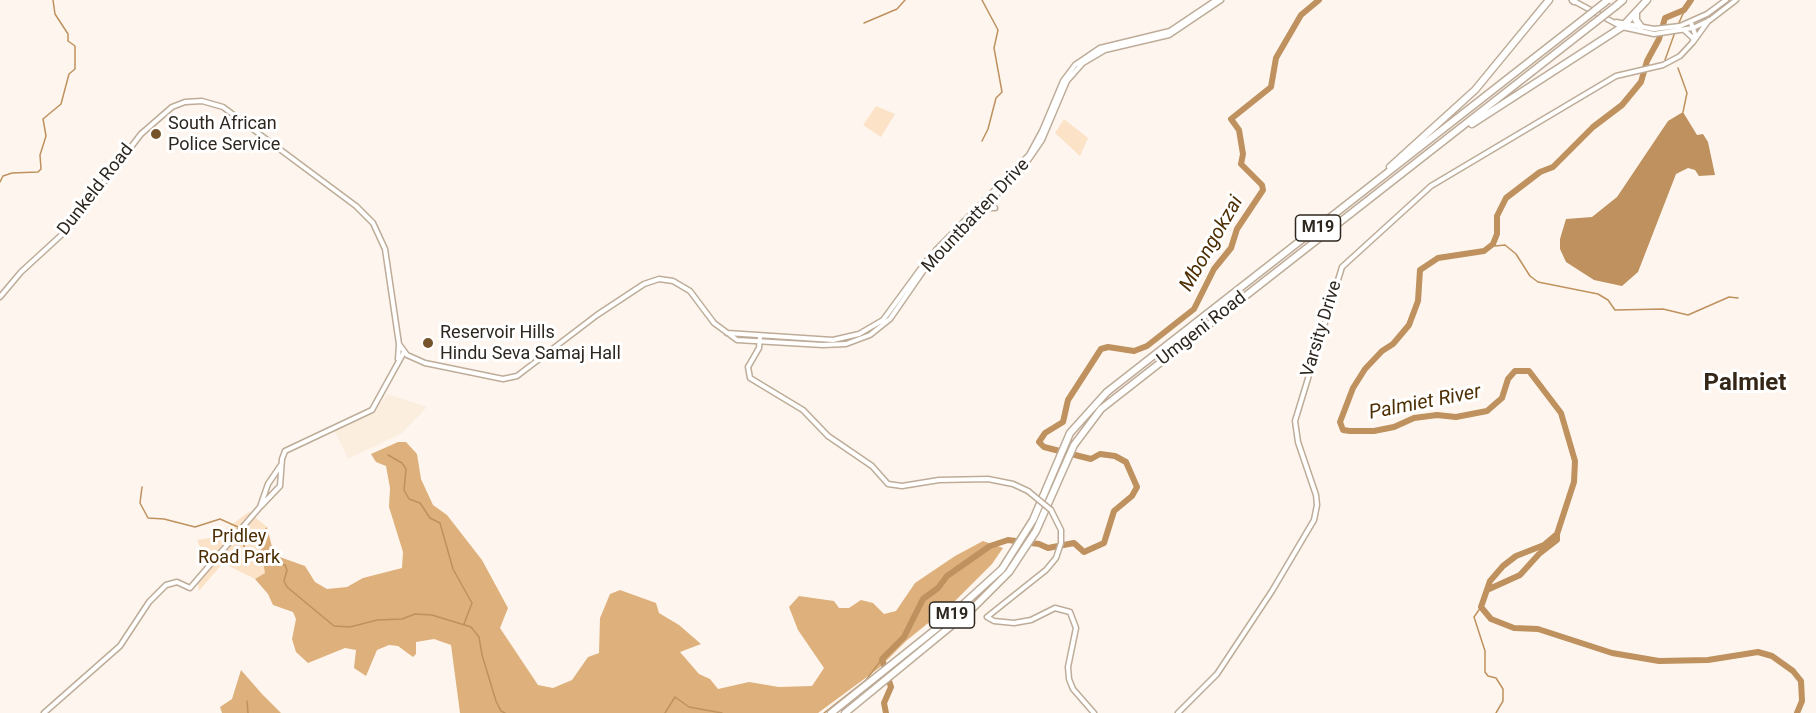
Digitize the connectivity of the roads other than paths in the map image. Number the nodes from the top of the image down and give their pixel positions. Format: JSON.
{"nodes":[{"id":1,"x":1216,"y":0,"type":"edge"},
{"id":2,"x":1221,"y":0,"type":"edge"},
{"id":3,"x":1573,"y":0,"type":"edge"},
{"id":4,"x":1608,"y":0,"type":"edge"},
{"id":5,"x":1623,"y":0,"type":"edge"},
{"id":6,"x":1647,"y":0,"type":"edge"},
{"id":7,"x":1726,"y":0,"type":"edge"},
{"id":8,"x":1736,"y":0,"type":"edge"},
{"id":9,"x":1547,"y":1,"type":"edge"},
{"id":10,"x":1636,"y":12,"type":"junction"},
{"id":11,"x":1710,"y":20,"type":"junction"},
{"id":12,"x":1623,"y":25,"type":"junction"},
{"id":13,"x":1692,"y":25,"type":"junction"},
{"id":14,"x":1641,"y":27,"type":"junction"},
{"id":15,"x":1682,"y":29,"type":"junction"},
{"id":16,"x":1654,"y":31,"type":"junction"},
{"id":17,"x":1694,"y":41,"type":"junction"},
{"id":18,"x":141,"y":134,"type":"joint"},
{"id":19,"x":1434,"y":149,"type":"junction"},
{"id":20,"x":1347,"y":205,"type":"junction"},
{"id":21,"x":984,"y":208,"type":"junction"},
{"id":22,"x":996,"y":208,"type":"dead end"},
{"id":23,"x":0,"y":297,"type":"edge"},
{"id":24,"x":726,"y":333,"type":"junction"},
{"id":25,"x":760,"y":336,"type":"junction"},
{"id":26,"x":860,"y":336,"type":"junction"},
{"id":27,"x":760,"y":342,"type":"junction"},
{"id":28,"x":399,"y":345,"type":"junction"},
{"id":29,"x":404,"y":352,"type":"junction"},
{"id":30,"x":398,"y":359,"type":"junction"},
{"id":31,"x":281,"y":465,"type":"junction"},
{"id":32,"x":260,"y":507,"type":"junction"},
{"id":33,"x":44,"y":713,"type":"edge"},
{"id":34,"x":831,"y":713,"type":"edge"},
{"id":35,"x":845,"y":713,"type":"edge"},
{"id":36,"x":1094,"y":713,"type":"edge"},
{"id":37,"x":1178,"y":713,"type":"edge"}],
"edges":[{"from":1,"to":26,"type":"main road","name":"Mountbatten Drive"},
{"from":2,"to":21,"type":"main road","name":"Mountbatten Drive"},
{"from":3,"to":12,"type":"main road"},
{"from":4,"to":20,"type":"highway","name":"Umgeni Road","number":"M19","bridge":true},
{"from":5,"to":19,"type":"highway","name":"Umgeni Road","number":"M19","bridge":true},
{"from":6,"to":10,"type":"highway"},
{"from":7,"to":13,"type":"main road"},
{"from":8,"to":11,"type":"main road"},
{"from":9,"to":20,"type":"highway"},
{"from":10,"to":12,"type":"highway"},
{"from":10,"to":14,"type":"highway"},
{"from":11,"to":13,"type":"main road"},
{"from":11,"to":17,"type":"main road","name":"Varsity Drive"},
{"from":12,"to":14,"type":"main road"},
{"from":12,"to":16,"type":"main road"},
{"from":12,"to":19,"type":"highway"},
{"from":13,"to":15,"type":"main road"},
{"from":13,"to":17,"type":"main road"},
{"from":14,"to":16,"type":"main road"},
{"from":15,"to":16,"type":"main road"},
{"from":15,"to":17,"type":"main road"},
{"from":17,"to":37,"type":"main road","name":"Varsity Drive"},
{"from":18,"to":23,"type":"main road","name":"Dunkeld Road"},
{"from":18,"to":28,"type":"main road","name":"Mountbatten Drive"},
{"from":19,"to":35,"type":"highway","name":"Umgeni Road","number":"M19"},
{"from":20,"to":34,"type":"highway","name":"Umgeni Road","number":"M19"},
{"from":21,"to":22,"type":"main road"},
{"from":21,"to":26,"type":"main road","name":"Mountbatten Drive"},
{"from":24,"to":25,"type":"main road","name":"Mountbatten Drive"},
{"from":24,"to":27,"type":"main road","name":"Mountbatten Drive"},
{"from":24,"to":29,"type":"main road","name":"Mountbatten Drive"},
{"from":25,"to":26,"type":"main road","name":"Mountbatten Drive"},
{"from":25,"to":27,"type":"main road"},
{"from":26,"to":27,"type":"main road","name":"Mountbatten Drive"},
{"from":27,"to":36,"type":"main road","bridge":true},
{"from":28,"to":29,"type":"main road","name":"Mountbatten Drive"},
{"from":28,"to":30,"type":"main road"},
{"from":29,"to":30,"type":"main road"},
{"from":30,"to":31,"type":"main road"},
{"from":31,"to":32,"type":"main road"},
{"from":31,"to":32,"type":"main road"},
{"from":32,"to":33,"type":"main road"}]}
